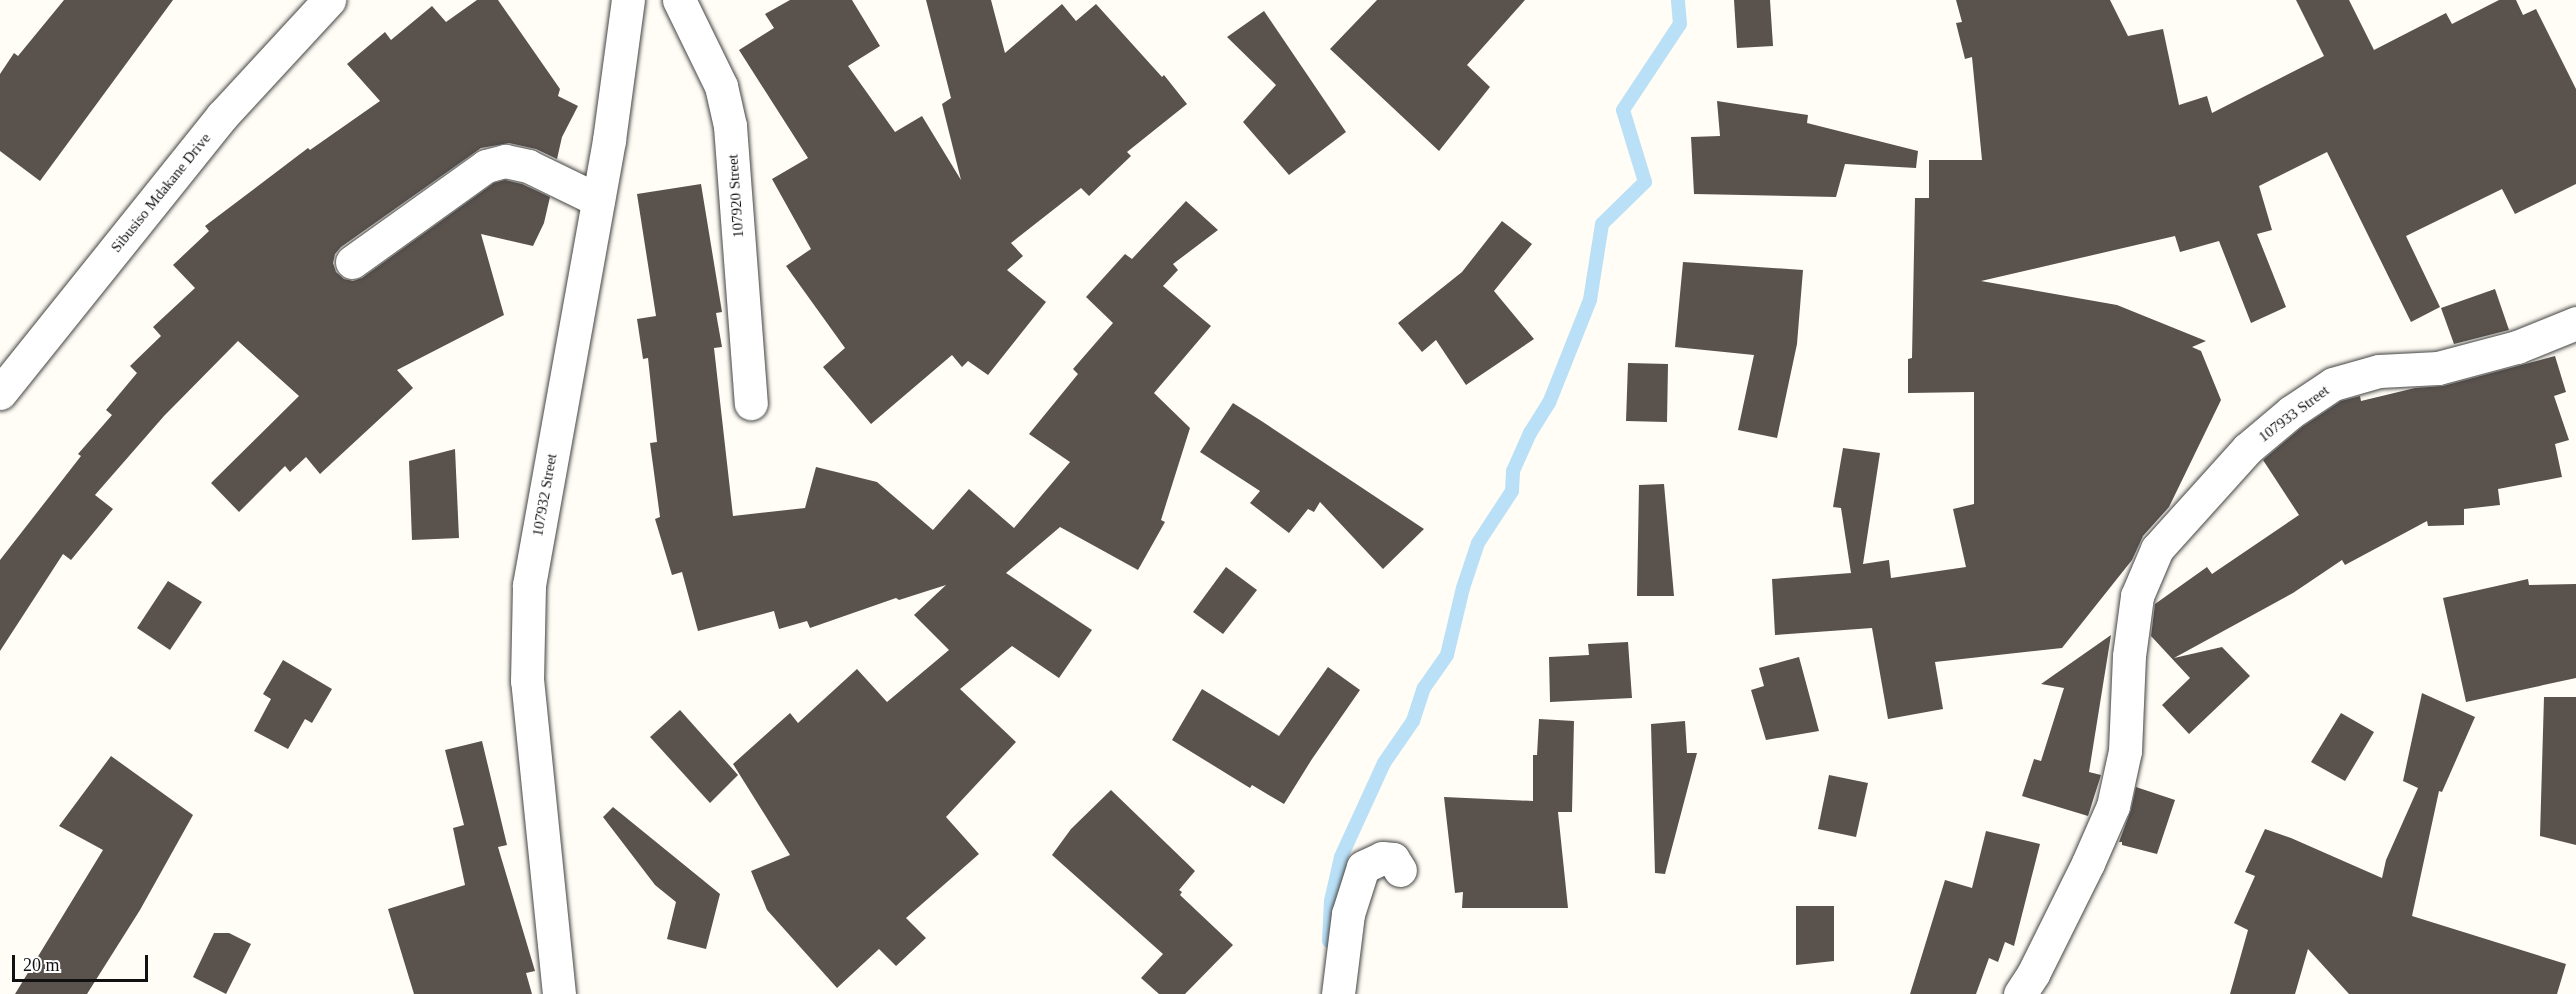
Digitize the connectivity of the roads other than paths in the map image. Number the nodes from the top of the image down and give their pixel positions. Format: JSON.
{"nodes":[{"id":1,"x":329,"y":0,"type":"edge"},
{"id":2,"x":628,"y":0,"type":"edge"},
{"id":3,"x":679,"y":0,"type":"edge"},
{"id":4,"x":598,"y":200,"type":"junction"},
{"id":5,"x":352,"y":262,"type":"dead end"},
{"id":6,"x":2576,"y":323,"type":"edge"},
{"id":7,"x":0,"y":393,"type":"edge"},
{"id":8,"x":751,"y":403,"type":"dead end"},
{"id":9,"x":1400,"y":870,"type":"dead end"},
{"id":10,"x":559,"y":994,"type":"edge"},
{"id":11,"x":1338,"y":994,"type":"edge"},
{"id":12,"x":2020,"y":994,"type":"edge"}],
"edges":[{"from":1,"to":7,"type":"street","name":"Sibusiso Mdakane Drive"},
{"from":2,"to":4,"type":"street","name":"107932 Street"},
{"from":3,"to":8,"type":"street","name":"107920 Street"},
{"from":4,"to":5,"type":"street"},
{"from":4,"to":10,"type":"street","name":"107932 Street"},
{"from":6,"to":12,"type":"street","name":"107933 Street"},
{"from":9,"to":11,"type":"street"}]}
